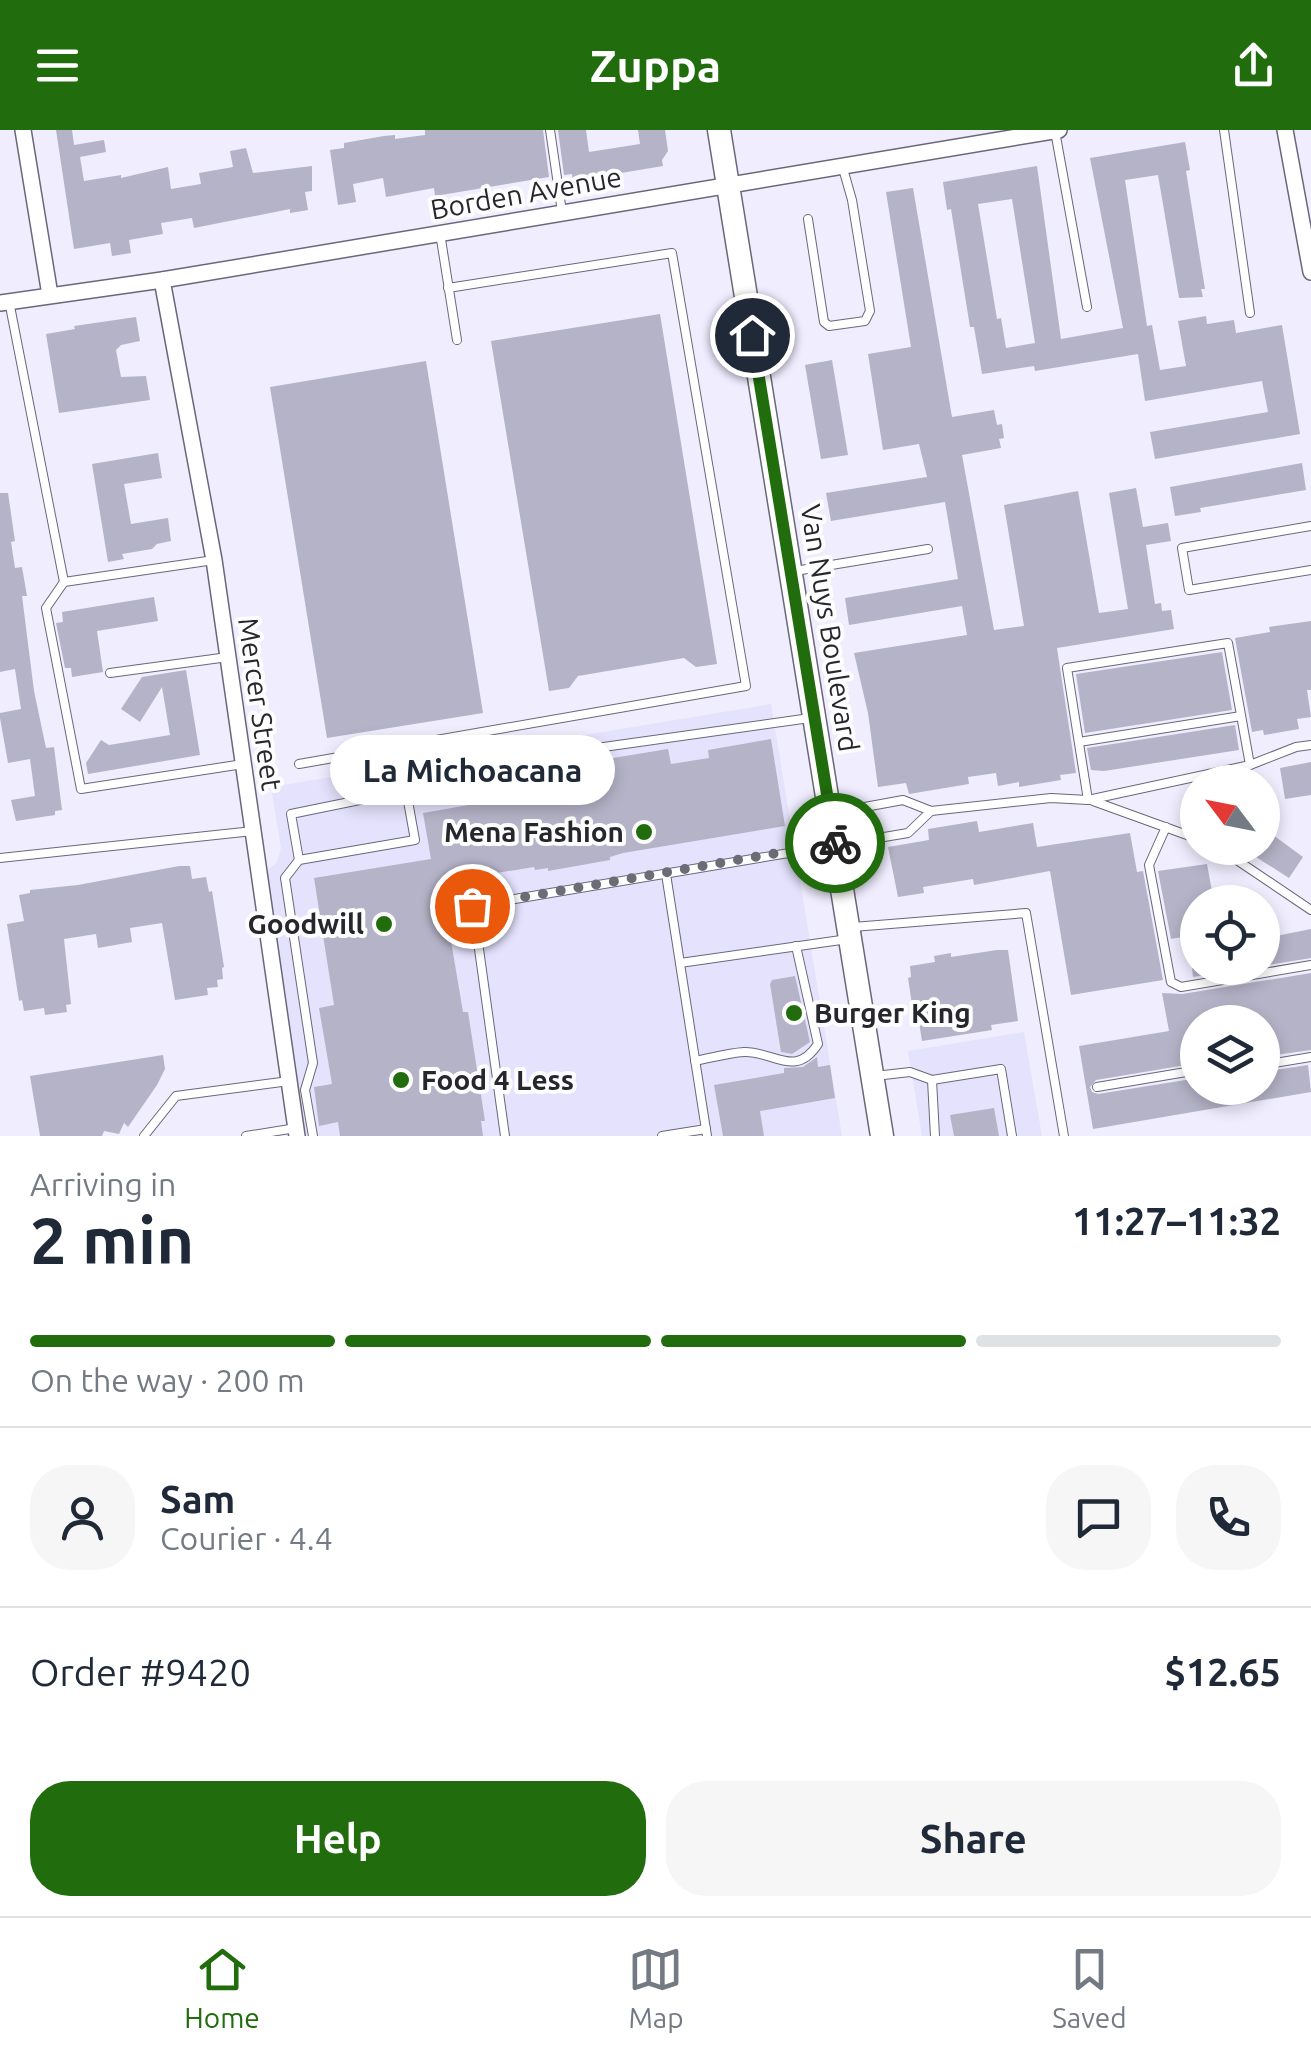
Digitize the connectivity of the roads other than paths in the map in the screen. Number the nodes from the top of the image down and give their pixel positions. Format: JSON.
{"nodes":[{"id":1,"x":23,"y":130,"type":"edge"},
{"id":2,"x":550,"y":130,"type":"edge"},
{"id":3,"x":719,"y":130,"type":"edge"},
{"id":4,"x":1057,"y":130,"type":"edge"},
{"id":5,"x":1224,"y":130,"type":"edge"},
{"id":6,"x":1285,"y":130,"type":"edge"},
{"id":7,"x":842,"y":166,"type":"junction"},
{"id":8,"x":728,"y":184,"type":"junction"},
{"id":9,"x":1304,"y":189,"type":"edge"},
{"id":10,"x":562,"y":212,"type":"junction"},
{"id":11,"x":808,"y":219,"type":"dead end"},
{"id":12,"x":440,"y":233,"type":"junction"},
{"id":13,"x":1311,"y":272,"type":"edge"},
{"id":14,"x":162,"y":280,"type":"junction"},
{"id":15,"x":448,"y":288,"type":"junction"},
{"id":16,"x":50,"y":295,"type":"junction"},
{"id":17,"x":4,"y":302,"type":"edge"},
{"id":18,"x":1087,"y":308,"type":"dead end"},
{"id":19,"x":1250,"y":312,"type":"dead end"},
{"id":20,"x":457,"y":340,"type":"dead end"},
{"id":21,"x":1311,"y":526,"type":"edge"},
{"id":22,"x":928,"y":549,"type":"dead end"},
{"id":23,"x":214,"y":560,"type":"junction"},
{"id":24,"x":1311,"y":570,"type":"edge"},
{"id":25,"x":791,"y":572,"type":"junction"},
{"id":26,"x":64,"y":582,"type":"junction"},
{"id":27,"x":228,"y":657,"type":"junction"},
{"id":28,"x":110,"y":673,"type":"dead end"},
{"id":29,"x":1241,"y":716,"type":"junction"},
{"id":30,"x":814,"y":718,"type":"junction"},
{"id":31,"x":1079,"y":742,"type":"junction"},
{"id":32,"x":1311,"y":744,"type":"edge"},
{"id":33,"x":243,"y":764,"type":"junction"},
{"id":34,"x":299,"y":764,"type":"dead end"},
{"id":35,"x":1250,"y":765,"type":"joint"},
{"id":36,"x":1180,"y":780,"type":"edge"},
{"id":37,"x":406,"y":790,"type":"junction"},
{"id":38,"x":1088,"y":800,"type":"junction"},
{"id":39,"x":932,"y":812,"type":"junction"},
{"id":40,"x":830,"y":813,"type":"junction"},
{"id":41,"x":1166,"y":828,"type":"junction"},
{"id":42,"x":253,"y":831,"type":"junction"},
{"id":43,"x":1180,"y":832,"type":"edge"},
{"id":44,"x":835,"y":845,"type":"junction"},
{"id":45,"x":0,"y":858,"type":"edge"},
{"id":46,"x":299,"y":860,"type":"junction"},
{"id":47,"x":1244,"y":865,"type":"edge"},
{"id":48,"x":666,"y":874,"type":"junction"},
{"id":49,"x":1311,"y":910,"type":"edge"},
{"id":50,"x":849,"y":933,"type":"junction"},
{"id":51,"x":796,"y":946,"type":"junction"},
{"id":52,"x":680,"y":963,"type":"junction"},
{"id":53,"x":1311,"y":965,"type":"edge"},
{"id":54,"x":1311,"y":1057,"type":"edge"},
{"id":55,"x":695,"y":1062,"type":"junction"},
{"id":56,"x":1280,"y":1062,"type":"edge"},
{"id":57,"x":1180,"y":1073,"type":"edge"},
{"id":58,"x":872,"y":1076,"type":"junction"},
{"id":59,"x":932,"y":1080,"type":"junction"},
{"id":60,"x":290,"y":1081,"type":"junction"},
{"id":61,"x":1097,"y":1087,"type":"dead end"},
{"id":62,"x":154,"y":1122,"type":"junction"},
{"id":63,"x":297,"y":1132,"type":"edge"},
{"id":64,"x":706,"y":1133,"type":"edge"},
{"id":65,"x":144,"y":1136,"type":"edge"},
{"id":66,"x":159,"y":1136,"type":"edge"},
{"id":67,"x":246,"y":1136,"type":"edge"},
{"id":68,"x":313,"y":1136,"type":"edge"},
{"id":69,"x":504,"y":1136,"type":"edge"},
{"id":70,"x":662,"y":1136,"type":"edge"},
{"id":71,"x":882,"y":1136,"type":"edge"},
{"id":72,"x":935,"y":1136,"type":"edge"},
{"id":73,"x":1012,"y":1136,"type":"edge"},
{"id":74,"x":1064,"y":1136,"type":"edge"}],
"edges":[{"from":1,"to":16,"type":"street"},
{"from":2,"to":10,"type":"lane"},
{"from":3,"to":8,"type":"main road","name":"Van Nuys Boulevard"},
{"from":4,"to":7,"type":"street","name":"Borden Avenue"},
{"from":4,"to":18,"type":"lane"},
{"from":5,"to":19,"type":"lane"},
{"from":6,"to":9,"type":"street"},
{"from":7,"to":8,"type":"street","name":"Borden Avenue"},
{"from":7,"to":11,"type":"lane"},
{"from":8,"to":10,"type":"street","name":"Borden Avenue"},
{"from":8,"to":25,"type":"main road","name":"Van Nuys Boulevard"},
{"from":9,"to":13,"type":"street"},
{"from":10,"to":12,"type":"street","name":"Borden Avenue"},
{"from":12,"to":14,"type":"street","name":"Borden Avenue"},
{"from":12,"to":15,"type":"lane"},
{"from":14,"to":16,"type":"street","name":"Borden Avenue"},
{"from":14,"to":23,"type":"street","name":"Mercer Street"},
{"from":15,"to":20,"type":"lane"},
{"from":15,"to":34,"type":"lane"},
{"from":16,"to":17,"type":"street","name":"Borden Avenue"},
{"from":17,"to":26,"type":"lane"},
{"from":21,"to":24,"type":"lane"},
{"from":22,"to":25,"type":"lane"},
{"from":23,"to":26,"type":"lane"},
{"from":23,"to":27,"type":"street","name":"Mercer Street"},
{"from":25,"to":30,"type":"main road","name":"Van Nuys Boulevard"},
{"from":26,"to":33,"type":"lane"},
{"from":27,"to":28,"type":"lane"},
{"from":27,"to":33,"type":"street","name":"Mercer Street"},
{"from":29,"to":31,"type":"lane"},
{"from":29,"to":31,"type":"lane"},
{"from":29,"to":35,"type":"lane"},
{"from":30,"to":37,"type":"lane"},
{"from":30,"to":40,"type":"main road","name":"Van Nuys Boulevard"},
{"from":31,"to":38,"type":"lane"},
{"from":32,"to":35,"type":"lane"},
{"from":33,"to":42,"type":"street","name":"Mercer Street"},
{"from":36,"to":38,"type":"lane"},
{"from":37,"to":46,"type":"lane"},
{"from":37,"to":46,"type":"lane"},
{"from":38,"to":39,"type":"lane"},
{"from":38,"to":41,"type":"lane"},
{"from":39,"to":40,"type":"lane"},
{"from":39,"to":44,"type":"lane"},
{"from":40,"to":44,"type":"main road","name":"Van Nuys Boulevard"},
{"from":41,"to":43,"type":"lane"},
{"from":41,"to":53,"type":"lane"},
{"from":42,"to":45,"type":"lane"},
{"from":42,"to":60,"type":"street","name":"Mercer Street"},
{"from":44,"to":48,"type":"lane"},
{"from":44,"to":50,"type":"main road","name":"Van Nuys Boulevard"},
{"from":46,"to":68,"type":"lane"},
{"from":47,"to":49,"type":"lane"},
{"from":48,"to":52,"type":"lane"},
{"from":48,"to":69,"type":"lane"},
{"from":50,"to":51,"type":"lane"},
{"from":50,"to":58,"type":"main road","name":"Van Nuys Boulevard"},
{"from":50,"to":74,"type":"lane"},
{"from":51,"to":52,"type":"lane"},
{"from":51,"to":55,"type":"lane"},
{"from":52,"to":55,"type":"lane"},
{"from":54,"to":56,"type":"lane"},
{"from":55,"to":64,"type":"lane"},
{"from":57,"to":61,"type":"lane"},
{"from":58,"to":59,"type":"lane"},
{"from":58,"to":71,"type":"main road","name":"Van Nuys Boulevard"},
{"from":59,"to":72,"type":"lane"},
{"from":59,"to":73,"type":"lane"},
{"from":60,"to":62,"type":"lane"},
{"from":60,"to":63,"type":"street","name":"Mercer Street"},
{"from":62,"to":65,"type":"lane"},
{"from":62,"to":66,"type":"lane"},
{"from":63,"to":67,"type":"lane"},
{"from":64,"to":70,"type":"lane"}]}
